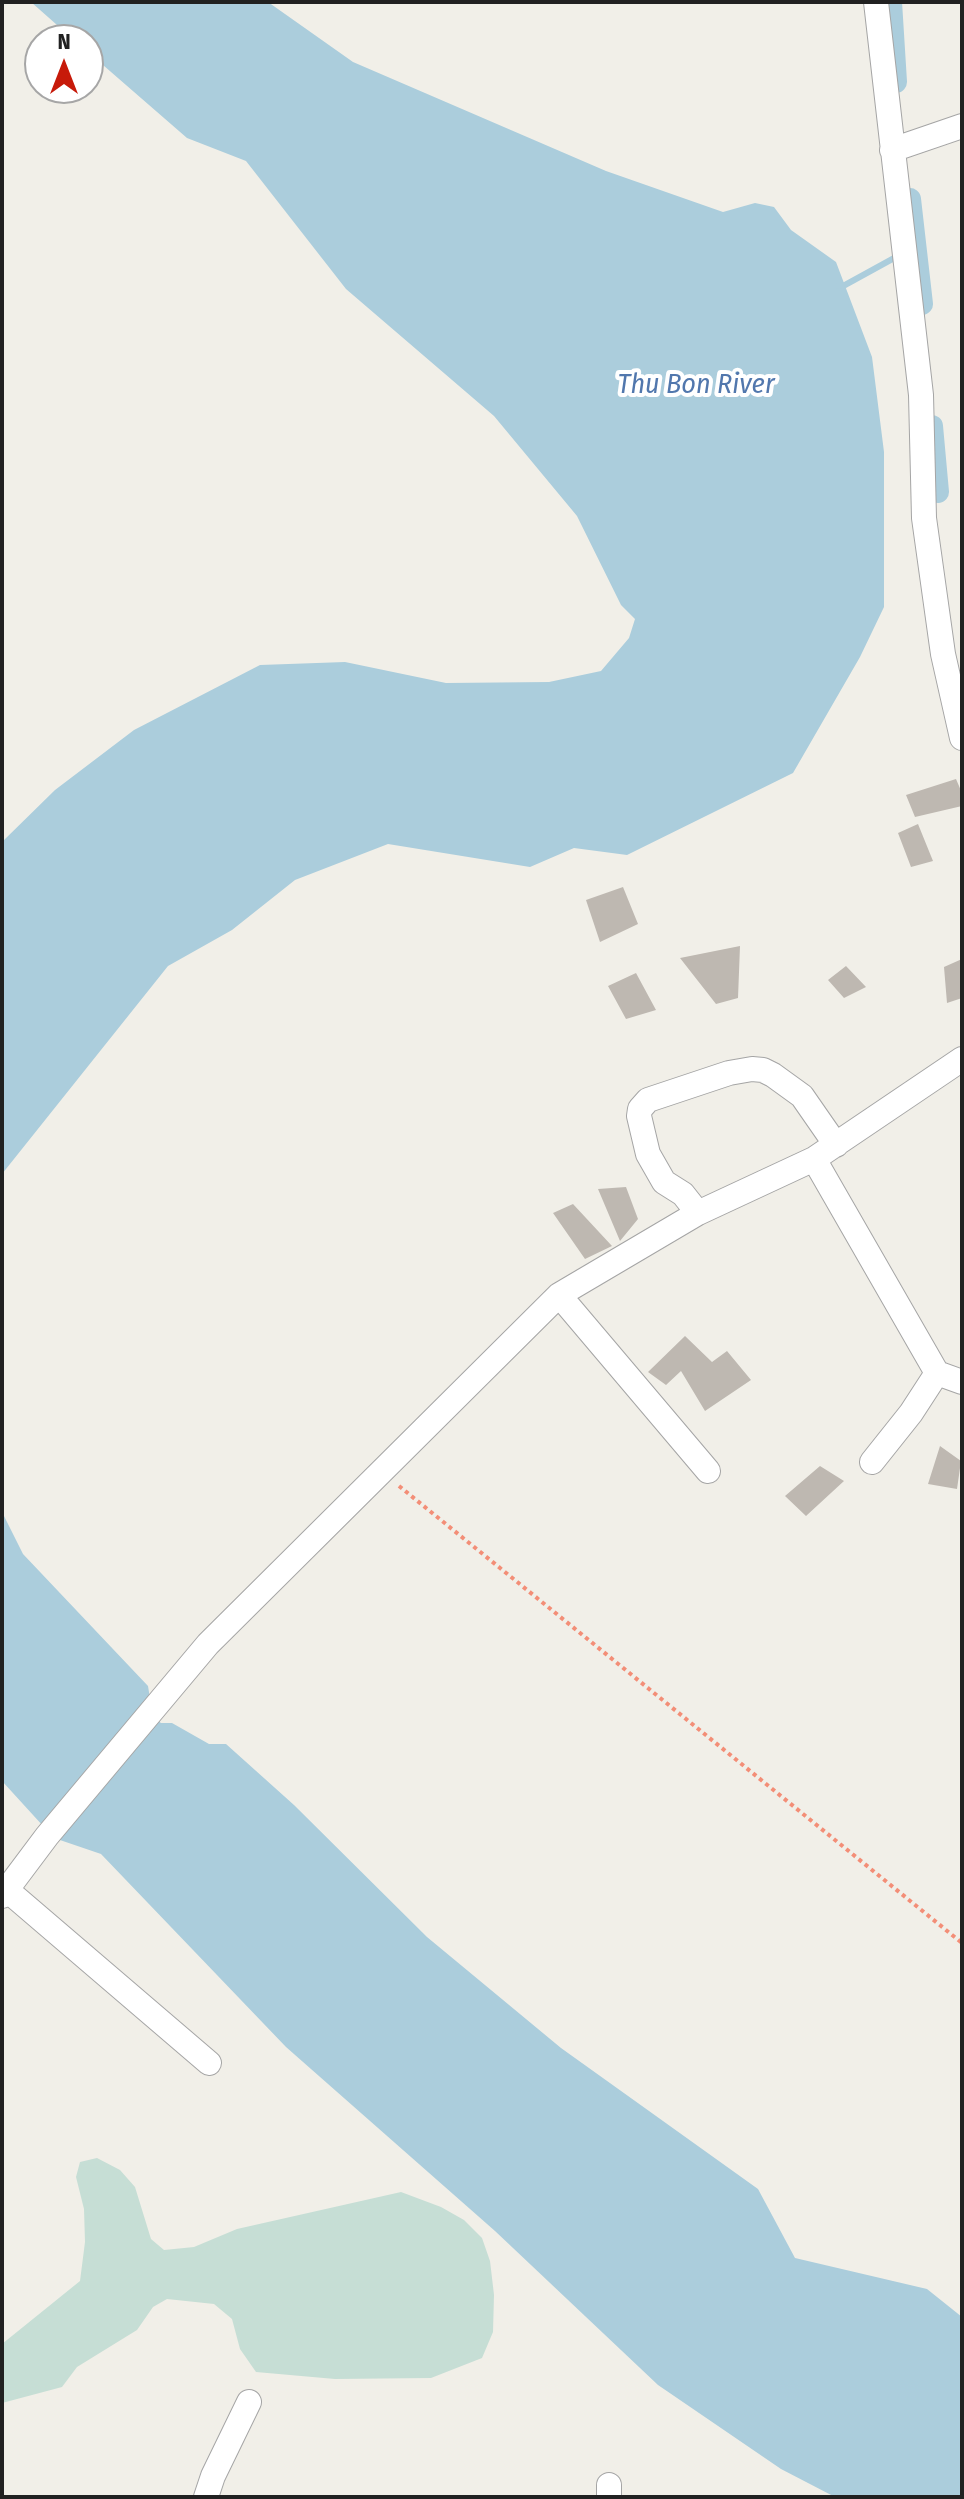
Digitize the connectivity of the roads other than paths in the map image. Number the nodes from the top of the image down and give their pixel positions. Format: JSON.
{"nodes":[{"id":1,"x":876,"y":2,"type":"edge"},
{"id":2,"x":962,"y":126,"type":"edge"},
{"id":3,"x":899,"y":148,"type":"junction"},
{"id":4,"x":962,"y":738,"type":"edge"},
{"id":5,"x":962,"y":1059,"type":"edge"},
{"id":6,"x":836,"y":1145,"type":"junction"},
{"id":7,"x":814,"y":1159,"type":"junction"},
{"id":8,"x":698,"y":1213,"type":"junction"},
{"id":9,"x":559,"y":1295,"type":"junction"},
{"id":10,"x":937,"y":1373,"type":"junction"},
{"id":11,"x":962,"y":1382,"type":"edge"},
{"id":12,"x":872,"y":1462,"type":"dead end"},
{"id":13,"x":708,"y":1471,"type":"dead end"},
{"id":14,"x":5,"y":1893,"type":"edge"},
{"id":15,"x":209,"y":2063,"type":"dead end"},
{"id":16,"x":249,"y":2402,"type":"dead end"},
{"id":17,"x":206,"y":2497,"type":"edge"}],
"edges":[{"from":1,"to":3,"type":"street"},
{"from":2,"to":3,"type":"street"},
{"from":3,"to":4,"type":"street"},
{"from":5,"to":6,"type":"street"},
{"from":6,"to":7,"type":"street"},
{"from":6,"to":8,"type":"street"},
{"from":7,"to":8,"type":"street"},
{"from":7,"to":10,"type":"street"},
{"from":8,"to":9,"type":"street"},
{"from":9,"to":13,"type":"street"},
{"from":9,"to":14,"type":"street"},
{"from":10,"to":11,"type":"street"},
{"from":10,"to":12,"type":"street"},
{"from":14,"to":15,"type":"street"},
{"from":16,"to":17,"type":"street"}]}
